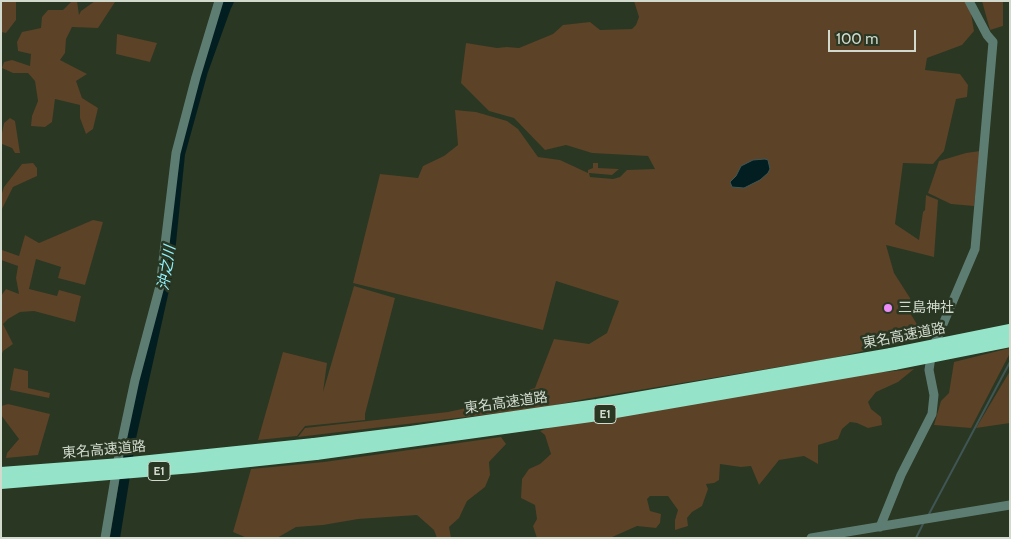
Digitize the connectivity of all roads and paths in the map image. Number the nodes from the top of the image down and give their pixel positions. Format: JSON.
{"nodes":[{"id":1,"x":219,"y":1,"type":"edge"},
{"id":2,"x":969,"y":1,"type":"edge"},
{"id":3,"x":1010,"y":330,"type":"edge"},
{"id":4,"x":1010,"y":341,"type":"edge"},
{"id":5,"x":892,"y":359,"type":"junction"},
{"id":6,"x":315,"y":449,"type":"junction"},
{"id":7,"x":1,"y":473,"type":"edge"},
{"id":8,"x":1,"y":483,"type":"edge"},
{"id":9,"x":1010,"y":505,"type":"edge"},
{"id":10,"x":880,"y":527,"type":"junction"},
{"id":11,"x":105,"y":538,"type":"edge"},
{"id":12,"x":812,"y":538,"type":"edge"}],
"edges":[{"from":1,"to":11,"type":"street"},
{"from":2,"to":10,"type":"street"},
{"from":3,"to":5,"type":"highway","name":"東名高速道路","number":"E1","bridge":true},
{"from":4,"to":5,"type":"highway","name":"東名高速道路","number":"E1","bridge":true},
{"from":5,"to":6,"type":"highway","name":"東名高速道路","number":"E1"},
{"from":6,"to":7,"type":"highway","name":"東名高速道路","number":"E1","bridge":true},
{"from":6,"to":8,"type":"highway","name":"東名高速道路","number":"E1","bridge":true},
{"from":9,"to":10,"type":"street"},
{"from":10,"to":12,"type":"street"}]}
